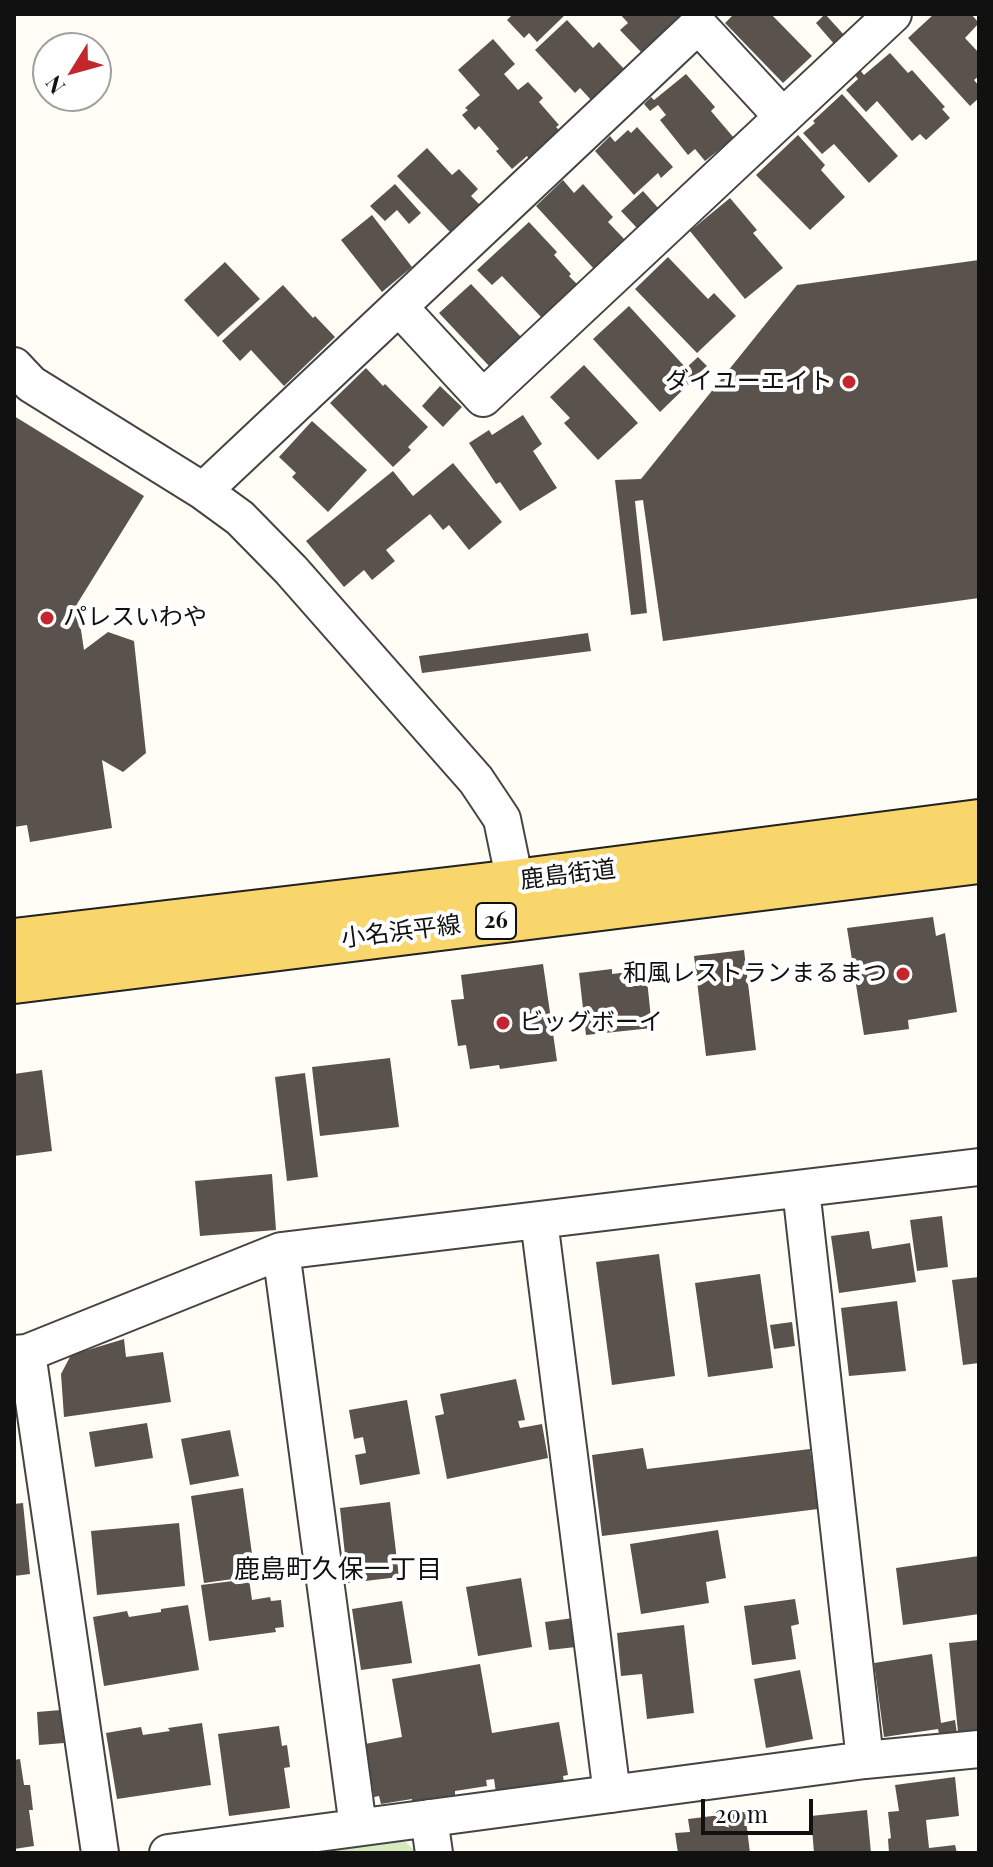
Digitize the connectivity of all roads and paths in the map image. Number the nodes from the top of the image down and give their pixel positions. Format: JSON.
{"nodes":[{"id":1,"x":893,"y":14,"type":"edge"},
{"id":2,"x":783,"y":117,"type":"junction"},
{"id":3,"x":399,"y":307,"type":"junction"},
{"id":4,"x":14,"y":366,"type":"edge"},
{"id":5,"x":203,"y":491,"type":"junction"},
{"id":6,"x":979,"y":822,"type":"edge"},
{"id":7,"x":979,"y":861,"type":"edge"},
{"id":8,"x":515,"y":882,"type":"junction"},
{"id":9,"x":14,"y":941,"type":"edge"},
{"id":10,"x":14,"y":981,"type":"edge"},
{"id":11,"x":979,"y":1167,"type":"edge"},
{"id":12,"x":801,"y":1189,"type":"junction"},
{"id":13,"x":539,"y":1220,"type":"junction"},
{"id":14,"x":281,"y":1251,"type":"junction"},
{"id":15,"x":21,"y":1353,"type":"edge"},
{"id":16,"x":979,"y":1749,"type":"edge"},
{"id":17,"x":865,"y":1760,"type":"junction"},
{"id":18,"x":612,"y":1794,"type":"junction"},
{"id":19,"x":429,"y":1818,"type":"junction"},
{"id":20,"x":358,"y":1827,"type":"junction"},
{"id":21,"x":100,"y":1853,"type":"edge"},
{"id":22,"x":168,"y":1853,"type":"edge"},
{"id":23,"x":434,"y":1853,"type":"edge"}],
"edges":[{"from":1,"to":2,"type":"street"},
{"from":2,"to":3,"type":"street"},
{"from":2,"to":3,"type":"street"},
{"from":3,"to":5,"type":"street"},
{"from":4,"to":5,"type":"street"},
{"from":5,"to":8,"type":"street"},
{"from":6,"to":8,"type":"main road","name":"鹿島街道","number":"26"},
{"from":7,"to":10,"type":"main road","name":"小名浜平線","number":"26"},
{"from":8,"to":9,"type":"main road","name":"鹿島街道","number":"26"},
{"from":11,"to":12,"type":"street"},
{"from":12,"to":13,"type":"street"},
{"from":12,"to":17,"type":"street"},
{"from":13,"to":14,"type":"street"},
{"from":13,"to":18,"type":"street"},
{"from":14,"to":15,"type":"street"},
{"from":14,"to":20,"type":"street"},
{"from":15,"to":21,"type":"street"},
{"from":16,"to":17,"type":"street"},
{"from":17,"to":18,"type":"street"},
{"from":18,"to":19,"type":"street"},
{"from":19,"to":20,"type":"street"},
{"from":19,"to":23,"type":"street"},
{"from":20,"to":22,"type":"street"}]}
